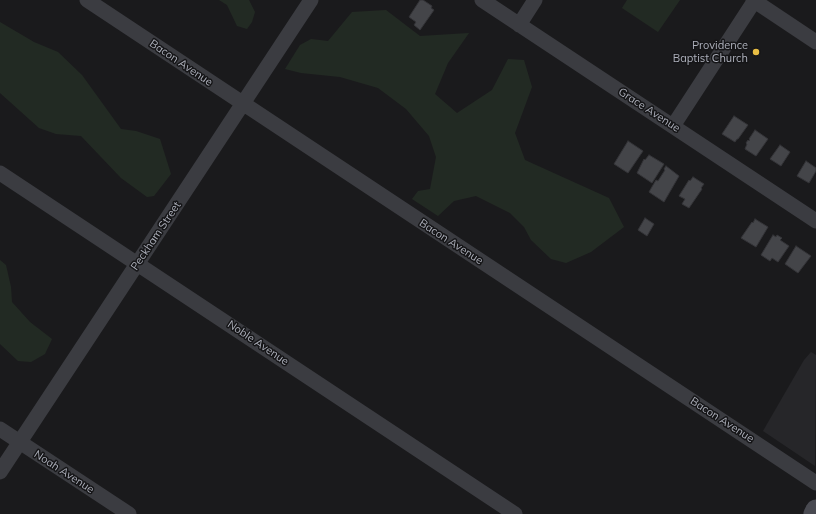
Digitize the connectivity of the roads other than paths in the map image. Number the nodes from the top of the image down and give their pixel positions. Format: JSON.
{"nodes":[{"id":1,"x":87,"y":0,"type":"edge"},
{"id":2,"x":311,"y":0,"type":"edge"},
{"id":3,"x":482,"y":0,"type":"edge"},
{"id":4,"x":534,"y":0,"type":"edge"},
{"id":5,"x":754,"y":0,"type":"edge"},
{"id":6,"x":519,"y":24,"type":"junction"},
{"id":7,"x":816,"y":42,"type":"edge"},
{"id":8,"x":243,"y":104,"type":"junction"},
{"id":9,"x":673,"y":126,"type":"junction"},
{"id":10,"x":0,"y":173,"type":"edge"},
{"id":11,"x":816,"y":220,"type":"edge"},
{"id":12,"x":137,"y":263,"type":"junction"},
{"id":13,"x":0,"y":429,"type":"edge"},
{"id":14,"x":20,"y":442,"type":"junction"},
{"id":15,"x":0,"y":472,"type":"edge"},
{"id":16,"x":816,"y":482,"type":"edge"},
{"id":17,"x":816,"y":510,"type":"edge"},
{"id":18,"x":129,"y":514,"type":"edge"},
{"id":19,"x":515,"y":514,"type":"edge"},
{"id":20,"x":814,"y":514,"type":"edge"}],
"edges":[{"from":1,"to":8,"type":"street","name":"Bacon Avenue"},
{"from":2,"to":8,"type":"street","name":"Peckham Street"},
{"from":3,"to":6,"type":"street","name":"Grace Avenue"},
{"from":4,"to":6,"type":"street"},
{"from":5,"to":7,"type":"street"},
{"from":5,"to":9,"type":"street"},
{"from":6,"to":9,"type":"street","name":"Grace Avenue"},
{"from":8,"to":12,"type":"street","name":"Peckham Street"},
{"from":8,"to":16,"type":"street","name":"Bacon Avenue"},
{"from":9,"to":11,"type":"street","name":"Grace Avenue"},
{"from":10,"to":12,"type":"street","name":"Noble Avenue"},
{"from":12,"to":14,"type":"street","name":"Peckham Street"},
{"from":12,"to":19,"type":"street","name":"Noble Avenue"},
{"from":13,"to":14,"type":"street","name":"Noah Avenue"},
{"from":14,"to":15,"type":"street","name":"Peckham Street"},
{"from":14,"to":18,"type":"street","name":"Noah Avenue"},
{"from":17,"to":20,"type":"main road"}]}
